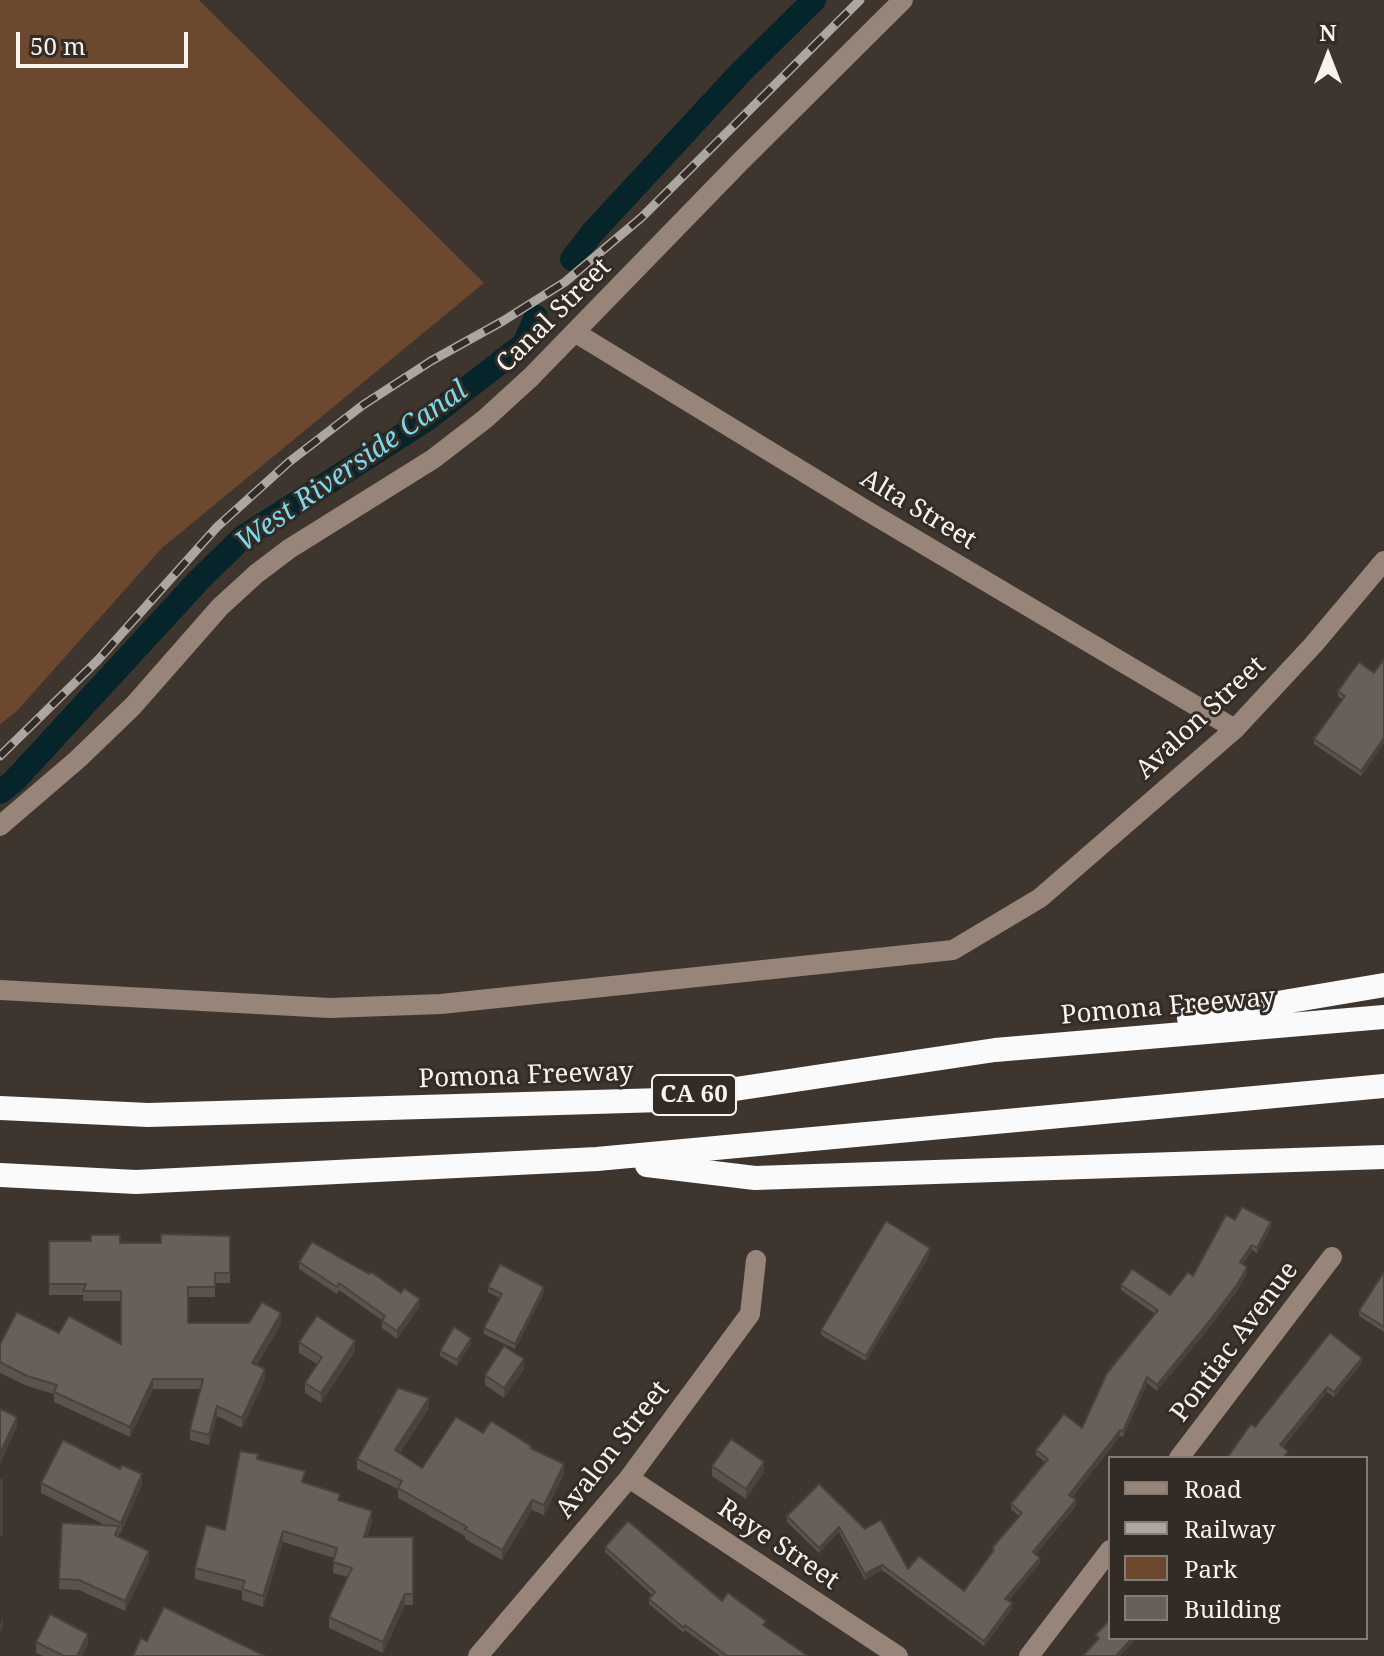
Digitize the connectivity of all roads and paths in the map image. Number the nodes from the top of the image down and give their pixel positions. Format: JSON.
{"nodes":[{"id":1,"x":903,"y":0,"type":"edge"},
{"id":2,"x":576,"y":333,"type":"junction"},
{"id":3,"x":1384,"y":561,"type":"edge"},
{"id":4,"x":1235,"y":729,"type":"junction"},
{"id":5,"x":0,"y":826,"type":"edge"},
{"id":6,"x":1384,"y":985,"type":"edge"},
{"id":7,"x":0,"y":990,"type":"edge"},
{"id":8,"x":1384,"y":1017,"type":"edge"},
{"id":9,"x":995,"y":1050,"type":"junction"},
{"id":10,"x":1384,"y":1086,"type":"edge"},
{"id":11,"x":0,"y":1108,"type":"edge"},
{"id":12,"x":1384,"y":1157,"type":"edge"},
{"id":13,"x":597,"y":1159,"type":"junction"},
{"id":14,"x":0,"y":1175,"type":"edge"},
{"id":15,"x":1332,"y":1257,"type":"dead end"},
{"id":16,"x":756,"y":1260,"type":"dead end"},
{"id":17,"x":1181,"y":1456,"type":"edge"},
{"id":18,"x":629,"y":1478,"type":"junction"},
{"id":19,"x":1108,"y":1553,"type":"edge"},
{"id":20,"x":478,"y":1656,"type":"edge"},
{"id":21,"x":898,"y":1656,"type":"edge"},
{"id":22,"x":1029,"y":1656,"type":"edge"}],
"edges":[{"from":1,"to":2,"type":"street","name":"Canal Street"},
{"from":2,"to":4,"type":"street","name":"Alta Street"},
{"from":2,"to":5,"type":"street","name":"Canal Street"},
{"from":3,"to":4,"type":"street","name":"Avalon Street"},
{"from":4,"to":7,"type":"street","name":"Avalon Street"},
{"from":6,"to":9,"type":"highway"},
{"from":8,"to":9,"type":"highway","name":"Pomona Freeway","number":"CA 60"},
{"from":9,"to":11,"type":"highway","name":"Pomona Freeway","number":"CA 60"},
{"from":10,"to":13,"type":"highway","number":"CA 60"},
{"from":12,"to":13,"type":"highway"},
{"from":13,"to":14,"type":"highway","number":"CA 60"},
{"from":15,"to":17,"type":"street","name":"Pontiac Avenue"},
{"from":16,"to":18,"type":"street","name":"Avalon Street"},
{"from":18,"to":20,"type":"street","name":"Avalon Street"},
{"from":18,"to":21,"type":"street","name":"Raye Street"},
{"from":19,"to":22,"type":"street"}]}
